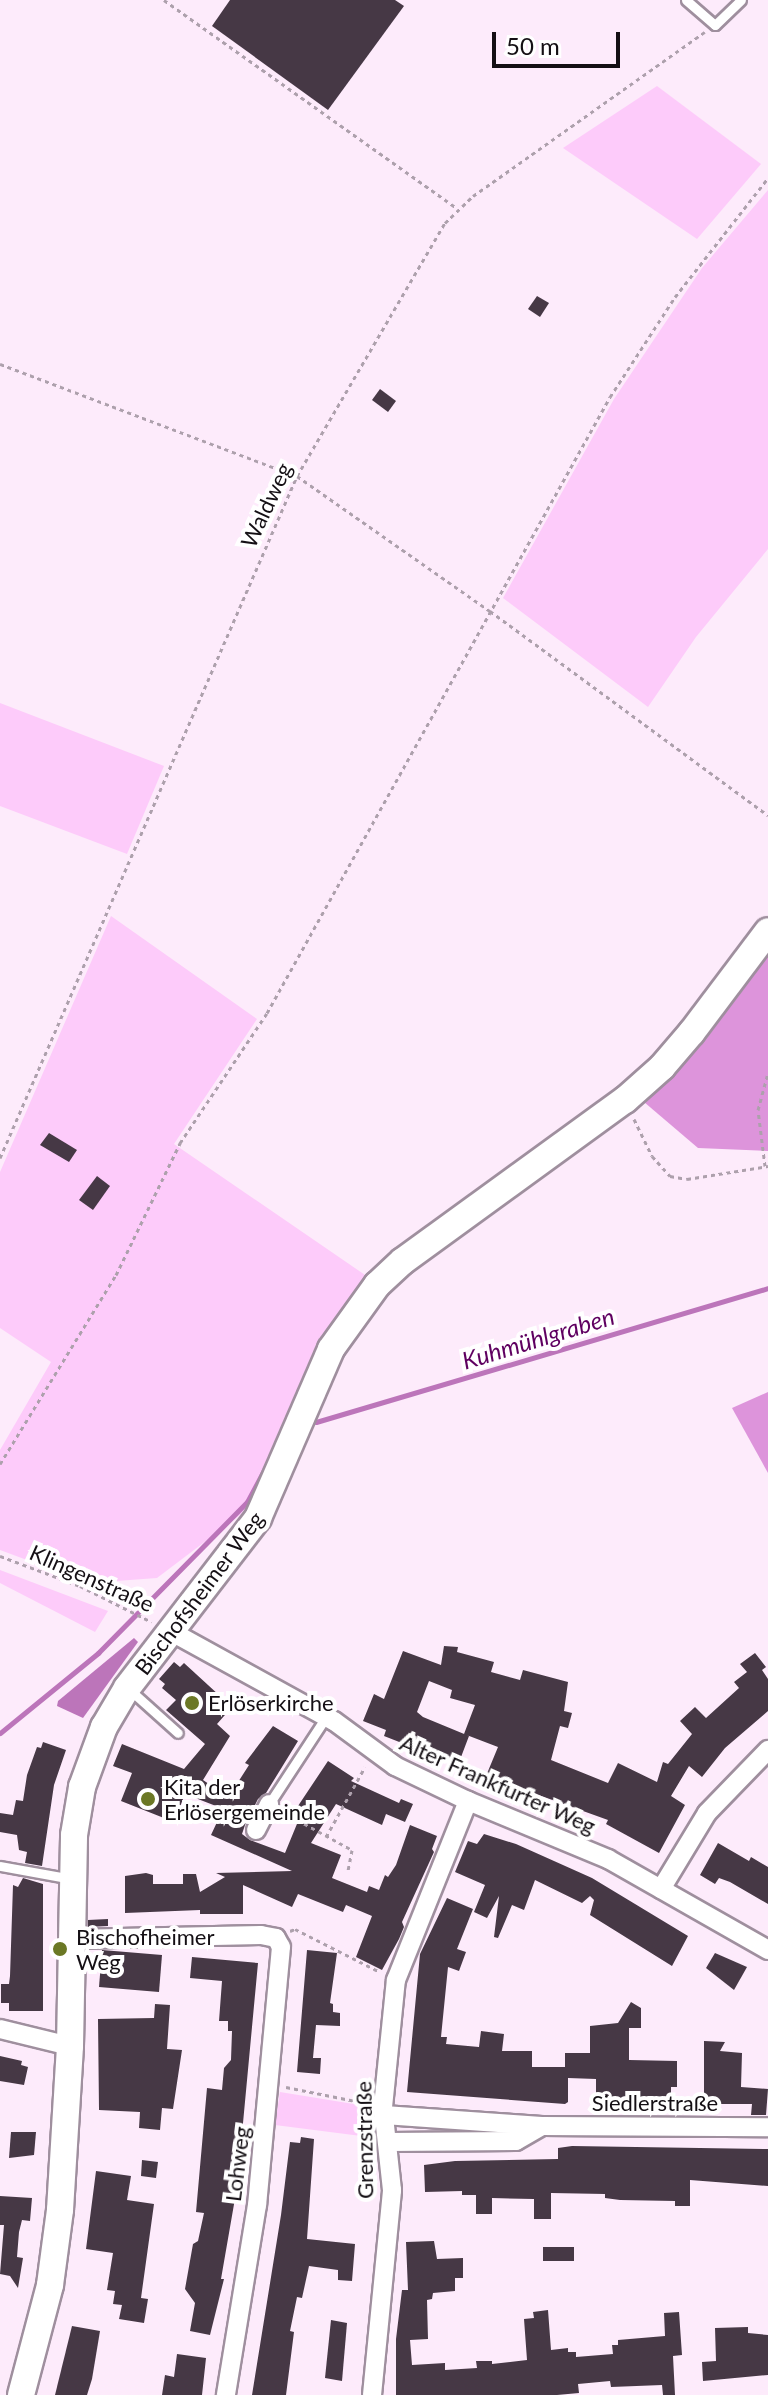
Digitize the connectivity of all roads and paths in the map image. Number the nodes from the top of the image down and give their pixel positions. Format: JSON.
{"nodes":[{"id":1,"x":164,"y":0,"type":"edge"},
{"id":2,"x":686,"y":0,"type":"edge"},
{"id":3,"x":741,"y":0,"type":"edge"},
{"id":4,"x":715,"y":25,"type":"junction"},
{"id":5,"x":768,"y":178,"type":"edge"},
{"id":6,"x":457,"y":208,"type":"junction"},
{"id":7,"x":0,"y":364,"type":"edge"},
{"id":8,"x":297,"y":476,"type":"junction"},
{"id":9,"x":490,"y":611,"type":"junction"},
{"id":10,"x":768,"y":815,"type":"edge"},
{"id":11,"x":768,"y":931,"type":"edge"},
{"id":12,"x":768,"y":1072,"type":"edge"},
{"id":13,"x":625,"y":1100,"type":"junction"},
{"id":14,"x":0,"y":1158,"type":"edge"},
{"id":15,"x":766,"y":1166,"type":"edge"},
{"id":16,"x":0,"y":1464,"type":"edge"},
{"id":17,"x":0,"y":1556,"type":"edge"},
{"id":18,"x":170,"y":1631,"type":"junction"},
{"id":19,"x":127,"y":1688,"type":"junction"},
{"id":20,"x":326,"y":1717,"type":"junction"},
{"id":21,"x":178,"y":1733,"type":"dead end"},
{"id":22,"x":768,"y":1750,"type":"edge"},
{"id":23,"x":374,"y":1753,"type":"junction"},
{"id":24,"x":468,"y":1801,"type":"junction"},
{"id":25,"x":269,"y":1804,"type":"joint"},
{"id":26,"x":299,"y":1821,"type":"dead end"},
{"id":27,"x":256,"y":1830,"type":"dead end"},
{"id":28,"x":326,"y":1837,"type":"junction"},
{"id":29,"x":0,"y":1866,"type":"edge"},
{"id":30,"x":348,"y":1871,"type":"dead end"},
{"id":31,"x":72,"y":1879,"type":"junction"},
{"id":32,"x":661,"y":1889,"type":"junction"},
{"id":33,"x":276,"y":1938,"type":"junction"},
{"id":34,"x":71,"y":1939,"type":"junction"},
{"id":35,"x":768,"y":1950,"type":"edge"},
{"id":36,"x":396,"y":1980,"type":"junction"},
{"id":37,"x":0,"y":2029,"type":"edge"},
{"id":38,"x":70,"y":2046,"type":"junction"},
{"id":39,"x":270,"y":2084,"type":"junction"},
{"id":40,"x":384,"y":2111,"type":"junction"},
{"id":41,"x":542,"y":2126,"type":"junction"},
{"id":42,"x":768,"y":2127,"type":"edge"},
{"id":43,"x":389,"y":2142,"type":"junction"},
{"id":44,"x":21,"y":2395,"type":"edge"},
{"id":45,"x":226,"y":2395,"type":"edge"},
{"id":46,"x":372,"y":2395,"type":"edge"}],
"edges":[{"from":1,"to":6,"type":"path"},
{"from":2,"to":4,"type":"lane"},
{"from":3,"to":4,"type":"lane"},
{"from":4,"to":6,"type":"path","name":"Waldweg"},
{"from":5,"to":9,"type":"path"},
{"from":6,"to":8,"type":"path","name":"Waldweg"},
{"from":7,"to":8,"type":"path"},
{"from":8,"to":9,"type":"path"},
{"from":8,"to":14,"type":"path","name":"Waldweg"},
{"from":9,"to":10,"type":"path"},
{"from":9,"to":16,"type":"path"},
{"from":11,"to":13,"type":"street","name":"Bischofsheimer Weg"},
{"from":12,"to":15,"type":"path"},
{"from":13,"to":15,"type":"path"},
{"from":13,"to":18,"type":"street","name":"Bischofsheimer Weg"},
{"from":17,"to":18,"type":"path","name":"Klingenstraße"},
{"from":18,"to":19,"type":"street","name":"Bischofsheimer Weg"},
{"from":18,"to":20,"type":"street","name":"Alter Frankfurter Weg"},
{"from":19,"to":21,"type":"lane"},
{"from":19,"to":31,"type":"street","name":"Bischofsheimer Weg"},
{"from":20,"to":23,"type":"street","name":"Alter Frankfurter Weg"},
{"from":20,"to":25,"type":"lane"},
{"from":22,"to":32,"type":"street"},
{"from":23,"to":24,"type":"street","name":"Alter Frankfurter Weg"},
{"from":23,"to":28,"type":"path"},
{"from":24,"to":32,"type":"street","name":"Alter Frankfurter Weg"},
{"from":24,"to":36,"type":"street","name":"Grenzstraße"},
{"from":25,"to":27,"type":"street"},
{"from":26,"to":28,"type":"path"},
{"from":28,"to":30,"type":"path"},
{"from":29,"to":31,"type":"lane"},
{"from":31,"to":34,"type":"street","name":"Bischofsheimer Weg"},
{"from":32,"to":35,"type":"street","name":"Alter Frankfurter Weg"},
{"from":33,"to":34,"type":"street"},
{"from":33,"to":36,"type":"path"},
{"from":33,"to":39,"type":"street","name":"Lohweg"},
{"from":34,"to":38,"type":"street","name":"Bischofsheimer Weg"},
{"from":36,"to":40,"type":"street","name":"Grenzstraße"},
{"from":37,"to":38,"type":"street"},
{"from":38,"to":44,"type":"street","name":"Bischofsheimer Weg"},
{"from":39,"to":40,"type":"path"},
{"from":39,"to":45,"type":"street","name":"Lohweg"},
{"from":40,"to":41,"type":"street","name":"Siedlerstraße"},
{"from":40,"to":43,"type":"street","name":"Grenzstraße"},
{"from":41,"to":42,"type":"street","name":"Siedlerstraße"},
{"from":41,"to":43,"type":"street","name":"Siedlerstraße"},
{"from":43,"to":46,"type":"street","name":"Grenzstraße"}]}
